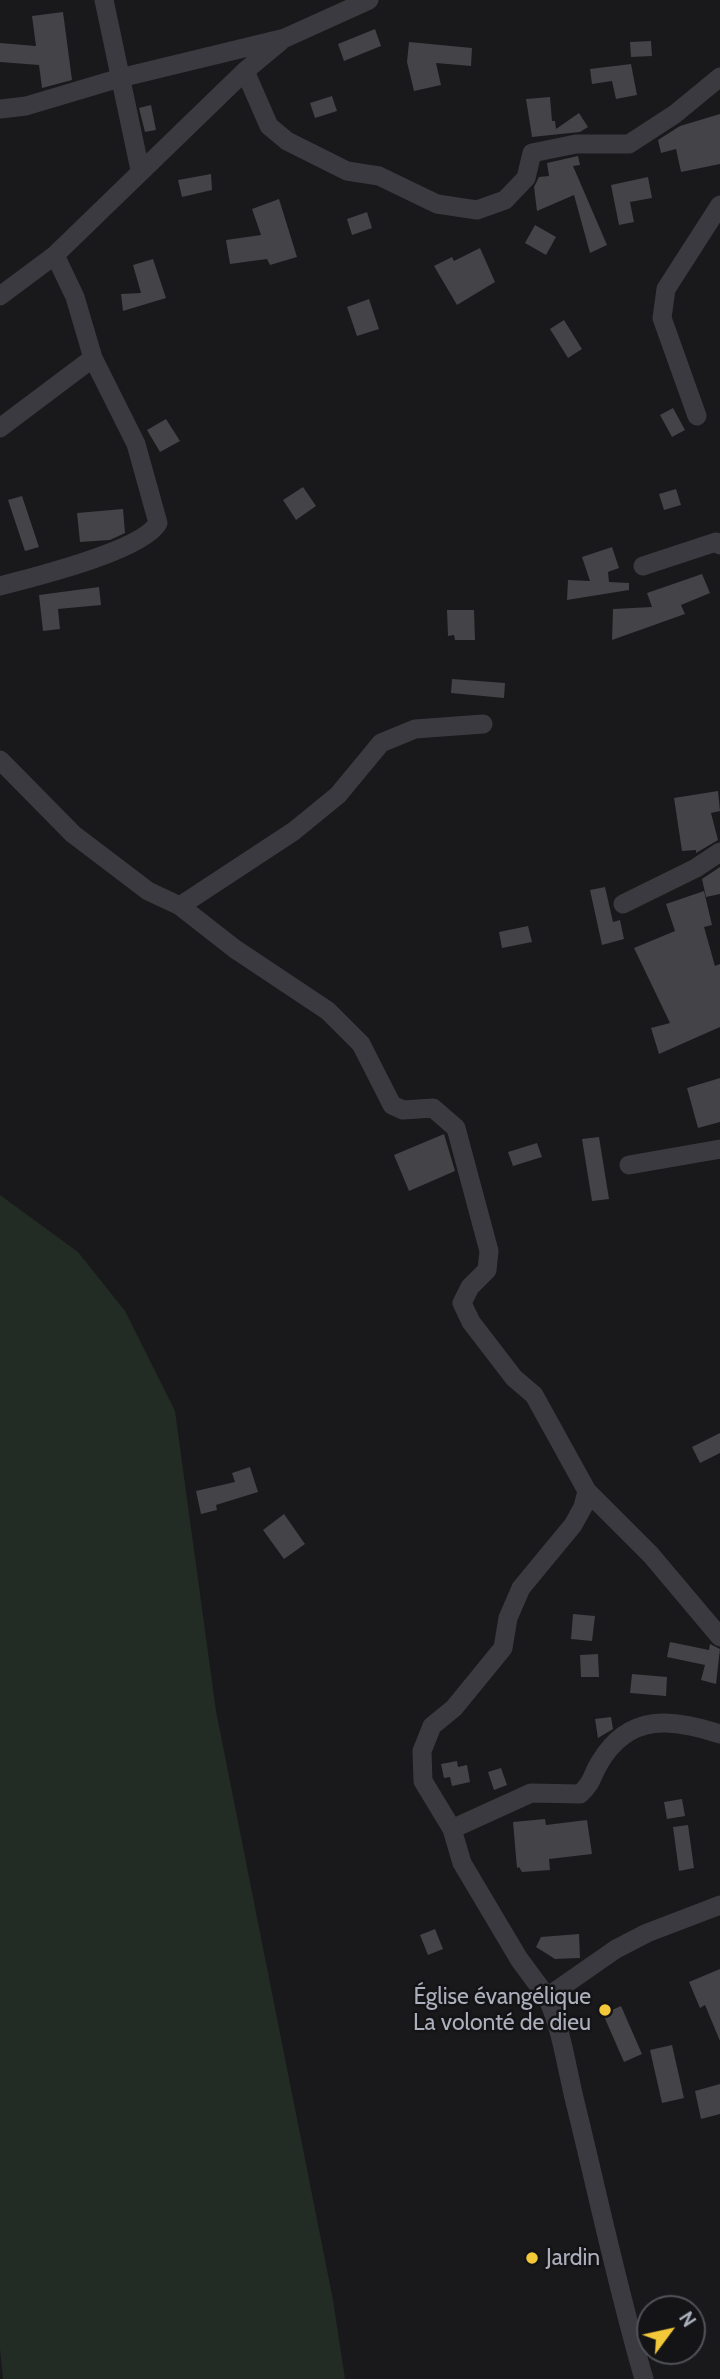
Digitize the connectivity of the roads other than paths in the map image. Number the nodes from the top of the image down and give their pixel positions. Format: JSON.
{"nodes":[{"id":1,"x":104,"y":0,"type":"edge"},
{"id":2,"x":369,"y":0,"type":"edge"},
{"id":3,"x":285,"y":38,"type":"junction"},
{"id":4,"x":245,"y":71,"type":"junction"},
{"id":5,"x":720,"y":77,"type":"edge"},
{"id":6,"x":120,"y":78,"type":"junction"},
{"id":7,"x":0,"y":109,"type":"edge"},
{"id":8,"x":140,"y":170,"type":"junction"},
{"id":9,"x":720,"y":205,"type":"edge"},
{"id":10,"x":55,"y":255,"type":"junction"},
{"id":11,"x":0,"y":296,"type":"edge"},
{"id":12,"x":93,"y":358,"type":"junction"},
{"id":13,"x":697,"y":416,"type":"dead end"},
{"id":14,"x":0,"y":428,"type":"edge"},
{"id":15,"x":720,"y":545,"type":"edge"},
{"id":16,"x":643,"y":566,"type":"dead end"},
{"id":17,"x":0,"y":586,"type":"edge"},
{"id":18,"x":483,"y":724,"type":"dead end"},
{"id":19,"x":0,"y":760,"type":"edge"},
{"id":20,"x":720,"y":852,"type":"edge"},
{"id":21,"x":622,"y":904,"type":"dead end"},
{"id":22,"x":180,"y":906,"type":"junction"},
{"id":23,"x":720,"y":1149,"type":"edge"},
{"id":24,"x":629,"y":1165,"type":"dead end"},
{"id":25,"x":587,"y":1491,"type":"junction"},
{"id":26,"x":720,"y":1637,"type":"edge"},
{"id":27,"x":720,"y":1734,"type":"edge"},
{"id":28,"x":452,"y":1829,"type":"junction"},
{"id":29,"x":720,"y":1905,"type":"edge"},
{"id":30,"x":547,"y":1997,"type":"junction"},
{"id":31,"x":644,"y":2379,"type":"edge"}],
"edges":[{"from":1,"to":6,"type":"street"},
{"from":2,"to":3,"type":"street"},
{"from":3,"to":4,"type":"street"},
{"from":3,"to":6,"type":"street"},
{"from":4,"to":5,"type":"street"},
{"from":4,"to":8,"type":"street"},
{"from":6,"to":7,"type":"street"},
{"from":6,"to":8,"type":"street"},
{"from":8,"to":10,"type":"street"},
{"from":9,"to":13,"type":"street"},
{"from":10,"to":11,"type":"street"},
{"from":10,"to":12,"type":"street"},
{"from":12,"to":14,"type":"street"},
{"from":12,"to":17,"type":"street"},
{"from":15,"to":16,"type":"street"},
{"from":18,"to":22,"type":"street"},
{"from":19,"to":22,"type":"street"},
{"from":20,"to":21,"type":"street"},
{"from":22,"to":25,"type":"street"},
{"from":23,"to":24,"type":"street"},
{"from":25,"to":26,"type":"street"},
{"from":25,"to":28,"type":"street"},
{"from":27,"to":28,"type":"street"},
{"from":28,"to":30,"type":"street"},
{"from":29,"to":30,"type":"street"},
{"from":30,"to":31,"type":"street"}]}
